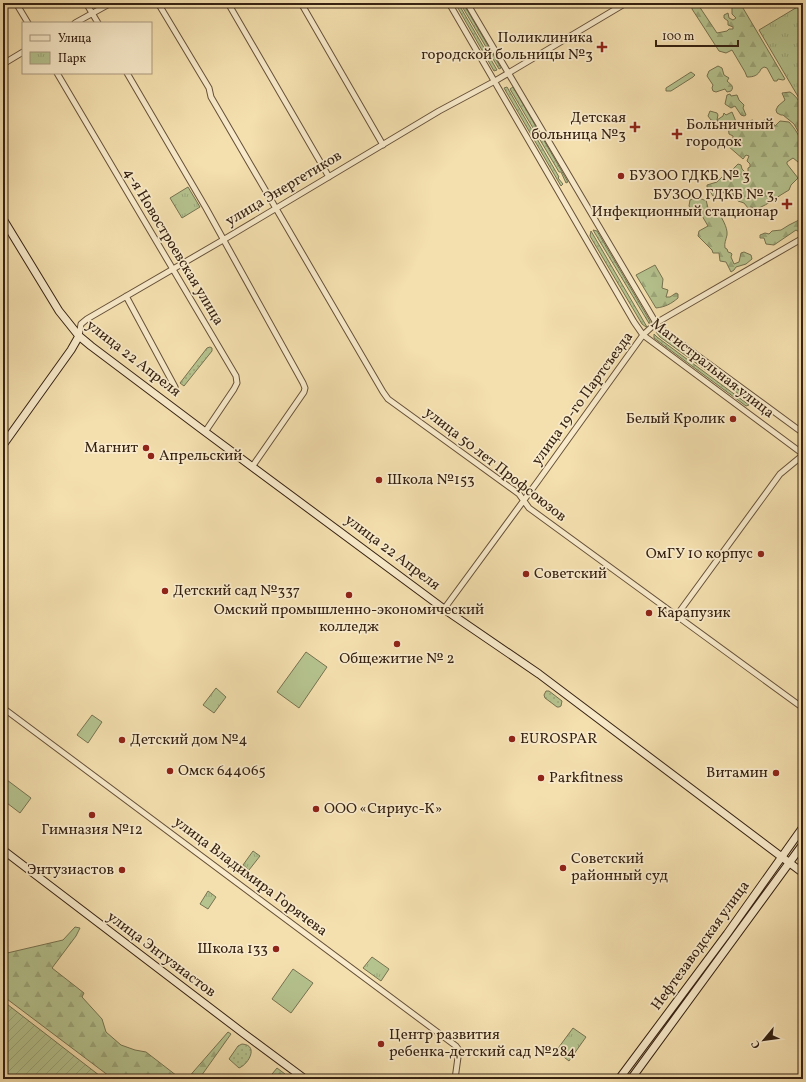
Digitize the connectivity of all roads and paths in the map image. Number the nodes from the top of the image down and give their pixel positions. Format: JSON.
{"nodes":[{"id":1,"x":16,"y":3,"type":"edge"},
{"id":2,"x":86,"y":3,"type":"edge"},
{"id":3,"x":112,"y":3,"type":"edge"},
{"id":4,"x":158,"y":3,"type":"edge"},
{"id":5,"x":228,"y":3,"type":"edge"},
{"id":6,"x":301,"y":3,"type":"edge"},
{"id":7,"x":449,"y":3,"type":"edge"},
{"id":8,"x":466,"y":3,"type":"edge"},
{"id":9,"x":626,"y":3,"type":"edge"},
{"id":10,"x":92,"y":13,"type":"junction"},
{"id":11,"x":27,"y":22,"type":"edge"},
{"id":12,"x":76,"y":22,"type":"edge"},
{"id":13,"x":97,"y":22,"type":"edge"},
{"id":14,"x":22,"y":53,"type":"edge"},
{"id":15,"x":3,"y":64,"type":"edge"},
{"id":16,"x":507,"y":73,"type":"junction"},
{"id":17,"x":58,"y":74,"type":"edge"},
{"id":18,"x":128,"y":74,"type":"edge"},
{"id":19,"x":495,"y":81,"type":"junction"},
{"id":20,"x":383,"y":145,"type":"junction"},
{"id":21,"x":329,"y":177,"type":"junction"},
{"id":22,"x":276,"y":209,"type":"junction"},
{"id":23,"x":3,"y":219,"type":"edge"},
{"id":24,"x":803,"y":238,"type":"edge"},
{"id":25,"x":223,"y":240,"type":"junction"},
{"id":26,"x":173,"y":268,"type":"junction"},
{"id":27,"x":126,"y":296,"type":"junction"},
{"id":28,"x":656,"y":323,"type":"junction"},
{"id":29,"x":643,"y":335,"type":"junction"},
{"id":30,"x":79,"y":336,"type":"junction"},
{"id":31,"x":175,"y":387,"type":"dead end"},
{"id":32,"x":205,"y":432,"type":"junction"},
{"id":33,"x":803,"y":433,"type":"edge"},
{"id":34,"x":3,"y":445,"type":"edge"},
{"id":35,"x":803,"y":454,"type":"edge"},
{"id":36,"x":252,"y":467,"type":"junction"},
{"id":37,"x":523,"y":502,"type":"junction"},
{"id":38,"x":444,"y":608,"type":"junction"},
{"id":39,"x":677,"y":615,"type":"junction"},
{"id":40,"x":3,"y":708,"type":"edge"},
{"id":41,"x":803,"y":708,"type":"edge"},
{"id":42,"x":803,"y":828,"type":"edge"},
{"id":43,"x":803,"y":844,"type":"edge"},
{"id":44,"x":789,"y":846,"type":"junction"},
{"id":45,"x":3,"y":850,"type":"edge"},
{"id":46,"x":772,"y":850,"type":"junction"},
{"id":47,"x":796,"y":853,"type":"junction"},
{"id":48,"x":781,"y":857,"type":"junction"},
{"id":49,"x":790,"y":863,"type":"junction"},
{"id":50,"x":775,"y":865,"type":"junction"},
{"id":51,"x":784,"y":870,"type":"junction"},
{"id":52,"x":801,"y":871,"type":"edge"},
{"id":53,"x":305,"y":1079,"type":"edge"},
{"id":54,"x":455,"y":1079,"type":"edge"},
{"id":55,"x":619,"y":1079,"type":"edge"},
{"id":56,"x":631,"y":1079,"type":"edge"}],
"edges":[{"from":1,"to":11,"type":"street"},
{"from":2,"to":10,"type":"street"},
{"from":3,"to":10,"type":"street"},
{"from":4,"to":22,"type":"street","name":"улица 50 лет Профсоюзов"},
{"from":5,"to":21,"type":"street"},
{"from":6,"to":20,"type":"street"},
{"from":7,"to":19,"type":"street","name":"Магистральная улица"},
{"from":8,"to":16,"type":"street","name":"Магистральная улица"},
{"from":9,"to":16,"type":"street","name":"улица Энергетиков"},
{"from":10,"to":12,"type":"street"},
{"from":10,"to":13,"type":"street"},
{"from":14,"to":15,"type":"street"},
{"from":16,"to":19,"type":"street","name":"улица Энергетиков"},
{"from":16,"to":28,"type":"street","name":"Магистральная улица"},
{"from":17,"to":26,"type":"street","name":"4-я Новостроевская улица"},
{"from":18,"to":25,"type":"street"},
{"from":19,"to":20,"type":"street","name":"улица Энергетиков"},
{"from":19,"to":29,"type":"street","name":"Магистральная улица"},
{"from":20,"to":21,"type":"street","name":"улица Энергетиков"},
{"from":21,"to":22,"type":"street","name":"улица Энергетиков"},
{"from":22,"to":25,"type":"street","name":"улица Энергетиков"},
{"from":22,"to":37,"type":"street","name":"улица 50 лет Профсоюзов"},
{"from":23,"to":30,"type":"main road","name":"улица 22 Апреля"},
{"from":24,"to":28,"type":"street","name":"улица 19-го Партсъезда"},
{"from":25,"to":26,"type":"street","name":"улица Энергетиков"},
{"from":25,"to":36,"type":"street"},
{"from":26,"to":27,"type":"street","name":"улица Энергетиков"},
{"from":26,"to":32,"type":"street","name":"4-я Новостроевская улица"},
{"from":27,"to":30,"type":"street","name":"улица Энергетиков"},
{"from":27,"to":31,"type":"street"},
{"from":28,"to":29,"type":"street","name":"улица 19-го Партсъезда"},
{"from":28,"to":33,"type":"street","name":"Магистральная улица"},
{"from":29,"to":35,"type":"street","name":"Магистральная улица"},
{"from":29,"to":37,"type":"street","name":"улица 19-го Партсъезда"},
{"from":30,"to":32,"type":"main road","name":"улица 22 Апреля"},
{"from":30,"to":34,"type":"main road","name":"улица Энергетиков"},
{"from":32,"to":36,"type":"main road","name":"улица 22 Апреля"},
{"from":35,"to":39,"type":"street"},
{"from":36,"to":38,"type":"main road","name":"улица 22 Апреля"},
{"from":37,"to":38,"type":"street","name":"улица 19-го Партсъезда"},
{"from":37,"to":39,"type":"street","name":"улица 50 лет Профсоюзов"},
{"from":38,"to":46,"type":"main road","name":"улица 22 Апреля"},
{"from":39,"to":41,"type":"street","name":"улица 50 лет Профсоюзов"},
{"from":40,"to":54,"type":"street","name":"улица Владимира Горячева"},
{"from":42,"to":44,"type":"main road","name":"Нефтезаводская улица"},
{"from":43,"to":47,"type":"main road","name":"Нефтезаводская улица"},
{"from":44,"to":46,"type":"main road"},
{"from":44,"to":48,"type":"main road","name":"Нефтезаводская улица"},
{"from":45,"to":53,"type":"main road","name":"улица Энтузиастов"},
{"from":46,"to":48,"type":"main road","name":"улица 22 Апреля"},
{"from":46,"to":50,"type":"main road"},
{"from":47,"to":49,"type":"main road","name":"Нефтезаводская улица"},
{"from":47,"to":52,"type":"main road"},
{"from":48,"to":49,"type":"main road","name":"улица 22 Апреля"},
{"from":48,"to":50,"type":"main road","name":"Нефтезаводская улица"},
{"from":49,"to":51,"type":"main road","name":"Нефтезаводская улица"},
{"from":49,"to":52,"type":"main road","name":"улица 22 Апреля"},
{"from":50,"to":55,"type":"main road","name":"Нефтезаводская улица"},
{"from":51,"to":52,"type":"main road"},
{"from":51,"to":56,"type":"main road","name":"Нефтезаводская улица"}]}
